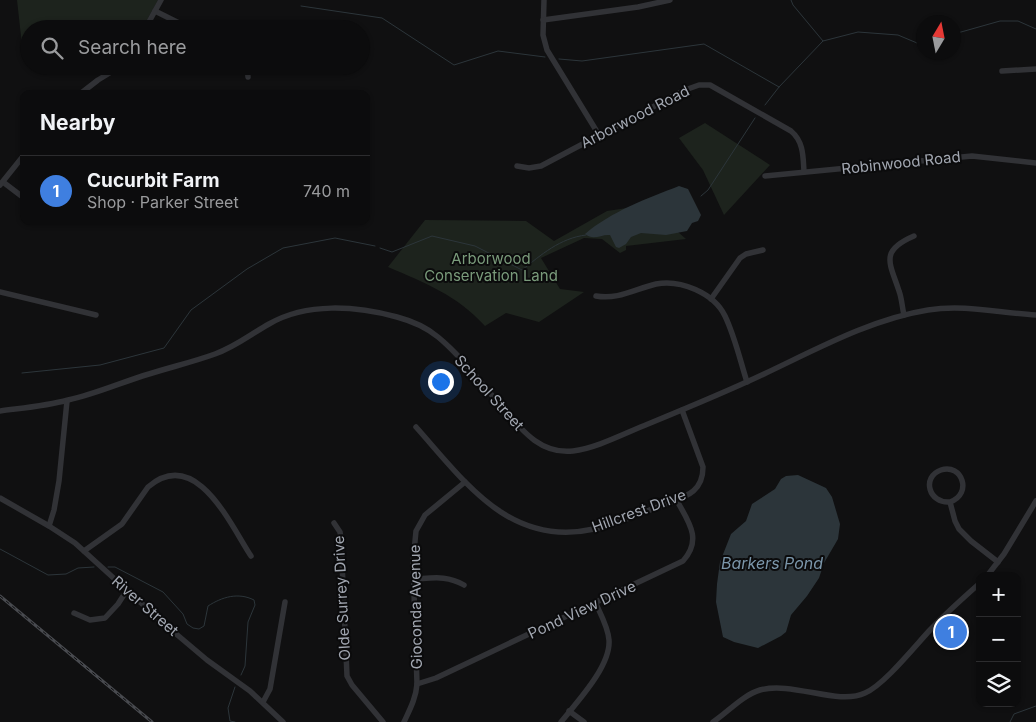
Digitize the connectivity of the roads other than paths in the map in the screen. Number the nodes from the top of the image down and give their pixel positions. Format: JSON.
{"nodes":[{"id":1,"x":161,"y":0,"type":"edge"},
{"id":2,"x":544,"y":0,"type":"edge"},
{"id":3,"x":670,"y":0,"type":"edge"},
{"id":4,"x":155,"y":11,"type":"junction"},
{"id":5,"x":150,"y":20,"type":"edge"},
{"id":6,"x":173,"y":20,"type":"edge"},
{"id":7,"x":543,"y":20,"type":"junction"},
{"id":8,"x":1036,"y":69,"type":"edge"},
{"id":9,"x":1002,"y":72,"type":"dead end"},
{"id":10,"x":106,"y":75,"type":"edge"},
{"id":11,"x":85,"y":90,"type":"edge"},
{"id":12,"x":599,"y":136,"type":"junction"},
{"id":13,"x":20,"y":160,"type":"edge"},
{"id":14,"x":1036,"y":163,"type":"edge"},
{"id":15,"x":517,"y":166,"type":"dead end"},
{"id":16,"x":804,"y":172,"type":"junction"},
{"id":17,"x":765,"y":176,"type":"dead end"},
{"id":18,"x":1,"y":184,"type":"edge"},
{"id":19,"x":20,"y":196,"type":"edge"},
{"id":20,"x":914,"y":236,"type":"dead end"},
{"id":21,"x":763,"y":250,"type":"dead end"},
{"id":22,"x":0,"y":292,"type":"edge"},
{"id":23,"x":596,"y":296,"type":"dead end"},
{"id":24,"x":710,"y":299,"type":"junction"},
{"id":25,"x":96,"y":315,"type":"dead end"},
{"id":26,"x":904,"y":315,"type":"junction"},
{"id":27,"x":1036,"y":315,"type":"edge"},
{"id":28,"x":747,"y":382,"type":"junction"},
{"id":29,"x":67,"y":401,"type":"junction"},
{"id":30,"x":682,"y":410,"type":"junction"},
{"id":31,"x":0,"y":411,"type":"edge"},
{"id":32,"x":416,"y":427,"type":"dead end"},
{"id":33,"x":465,"y":482,"type":"junction"},
{"id":34,"x":0,"y":498,"type":"edge"},
{"id":35,"x":676,"y":500,"type":"junction"},
{"id":36,"x":1036,"y":501,"type":"edge"},
{"id":37,"x":950,"y":502,"type":"junction"},
{"id":38,"x":334,"y":523,"type":"dead end"},
{"id":39,"x":49,"y":526,"type":"junction"},
{"id":40,"x":84,"y":550,"type":"junction"},
{"id":41,"x":251,"y":556,"type":"dead end"},
{"id":42,"x":998,"y":562,"type":"junction"},
{"id":43,"x":990,"y":572,"type":"edge"},
{"id":44,"x":414,"y":579,"type":"junction"},
{"id":45,"x":464,"y":585,"type":"dead end"},
{"id":46,"x":976,"y":587,"type":"edge"},
{"id":47,"x":127,"y":590,"type":"junction"},
{"id":48,"x":285,"y":602,"type":"dead end"},
{"id":49,"x":596,"y":604,"type":"junction"},
{"id":50,"x":74,"y":613,"type":"dead end"},
{"id":51,"x":417,"y":684,"type":"junction"},
{"id":52,"x":263,"y":702,"type":"junction"},
{"id":53,"x":569,"y":712,"type":"junction"},
{"id":54,"x":283,"y":722,"type":"edge"},
{"id":55,"x":382,"y":722,"type":"edge"},
{"id":56,"x":404,"y":722,"type":"edge"},
{"id":57,"x":561,"y":722,"type":"edge"},
{"id":58,"x":584,"y":722,"type":"edge"},
{"id":59,"x":713,"y":722,"type":"edge"}],
"edges":[{"from":1,"to":4,"type":"street"},
{"from":2,"to":7,"type":"street"},
{"from":3,"to":7,"type":"street"},
{"from":4,"to":5,"type":"street"},
{"from":4,"to":6,"type":"street"},
{"from":7,"to":12,"type":"street"},
{"from":8,"to":9,"type":"street"},
{"from":10,"to":11,"type":"street"},
{"from":12,"to":15,"type":"street","name":"Arborwood Road"},
{"from":12,"to":16,"type":"street","name":"Arborwood Road"},
{"from":13,"to":18,"type":"street"},
{"from":14,"to":16,"type":"street","name":"Robinwood Road"},
{"from":16,"to":17,"type":"street","name":"Robinwood Road"},
{"from":18,"to":19,"type":"street"},
{"from":20,"to":26,"type":"street"},
{"from":21,"to":24,"type":"street"},
{"from":22,"to":25,"type":"street"},
{"from":23,"to":24,"type":"street"},
{"from":24,"to":28,"type":"street"},
{"from":26,"to":27,"type":"street","name":"School Street"},
{"from":26,"to":28,"type":"street","name":"School Street"},
{"from":28,"to":30,"type":"street","name":"School Street"},
{"from":29,"to":30,"type":"street","name":"School Street"},
{"from":29,"to":31,"type":"street","name":"School Street"},
{"from":29,"to":39,"type":"street"},
{"from":30,"to":35,"type":"street","name":"Hillcrest Drive"},
{"from":32,"to":33,"type":"street","name":"Hillcrest Drive"},
{"from":33,"to":35,"type":"street","name":"Hillcrest Drive"},
{"from":33,"to":44,"type":"street","name":"Gioconda Avenue"},
{"from":34,"to":39,"type":"street","name":"River Street"},
{"from":35,"to":49,"type":"street","name":"Pond View Drive"},
{"from":36,"to":42,"type":"street"},
{"from":37,"to":37,"type":"street"},
{"from":37,"to":42,"type":"street"},
{"from":38,"to":55,"type":"street","name":"Olde Surrey Drive"},
{"from":39,"to":40,"type":"street","name":"River Street"},
{"from":40,"to":41,"type":"street"},
{"from":40,"to":47,"type":"street","name":"River Street"},
{"from":42,"to":43,"type":"street"},
{"from":44,"to":45,"type":"street"},
{"from":44,"to":51,"type":"street","name":"Gioconda Avenue"},
{"from":46,"to":59,"type":"street"},
{"from":47,"to":50,"type":"street"},
{"from":47,"to":52,"type":"street","name":"River Street"},
{"from":48,"to":52,"type":"street"},
{"from":49,"to":51,"type":"street","name":"Pond View Drive"},
{"from":49,"to":53,"type":"street"},
{"from":51,"to":56,"type":"street","name":"Gioconda Avenue"},
{"from":52,"to":54,"type":"street","name":"River Street"},
{"from":53,"to":57,"type":"street"},
{"from":53,"to":58,"type":"street"}]}
